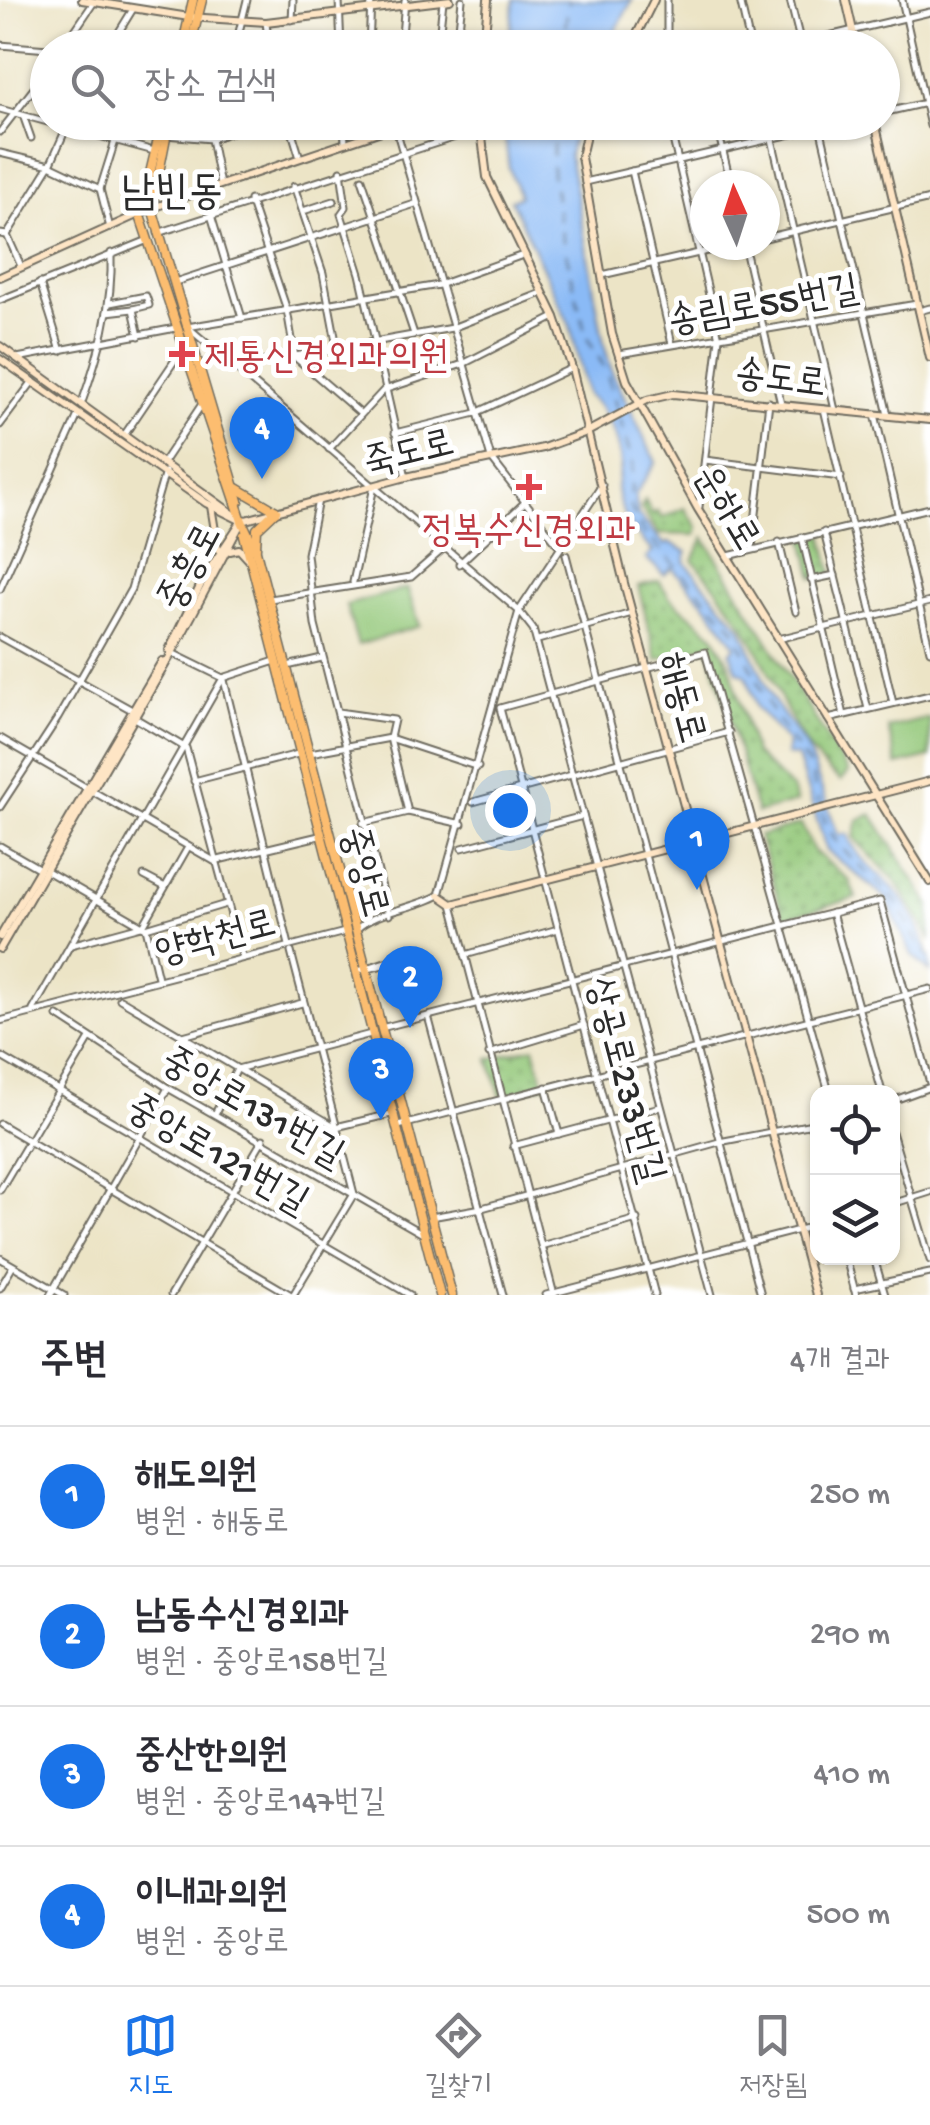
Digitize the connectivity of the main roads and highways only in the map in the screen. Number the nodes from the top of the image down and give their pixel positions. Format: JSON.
{"nodes":[{"id":1,"x":82,"y":0,"type":"edge"},
{"id":2,"x":193,"y":0,"type":"edge"},
{"id":3,"x":202,"y":0,"type":"edge"},
{"id":4,"x":445,"y":0,"type":"edge"},
{"id":5,"x":488,"y":0,"type":"edge"},
{"id":6,"x":654,"y":0,"type":"edge"},
{"id":7,"x":846,"y":0,"type":"edge"},
{"id":8,"x":95,"y":1,"type":"edge"},
{"id":9,"x":405,"y":4,"type":"edge"},
{"id":10,"x":193,"y":17,"type":"junction"},
{"id":11,"x":188,"y":30,"type":"edge"},
{"id":12,"x":192,"y":30,"type":"edge"},
{"id":13,"x":486,"y":30,"type":"edge"},
{"id":14,"x":639,"y":30,"type":"edge"},
{"id":15,"x":853,"y":30,"type":"edge"},
{"id":16,"x":159,"y":140,"type":"edge"},
{"id":17,"x":165,"y":140,"type":"edge"},
{"id":18,"x":353,"y":140,"type":"edge"},
{"id":19,"x":482,"y":140,"type":"edge"},
{"id":20,"x":583,"y":140,"type":"edge"},
{"id":21,"x":878,"y":140,"type":"edge"},
{"id":22,"x":152,"y":208,"type":"junction"},
{"id":23,"x":140,"y":216,"type":"junction"},
{"id":24,"x":0,"y":277,"type":"edge"},
{"id":25,"x":183,"y":327,"type":"junction"},
{"id":26,"x":0,"y":346,"type":"edge"},
{"id":27,"x":930,"y":358,"type":"edge"},
{"id":28,"x":1,"y":361,"type":"edge"},
{"id":29,"x":638,"y":404,"type":"junction"},
{"id":30,"x":930,"y":420,"type":"edge"},
{"id":31,"x":587,"y":432,"type":"junction"},
{"id":32,"x":234,"y":489,"type":"junction"},
{"id":33,"x":222,"y":503,"type":"junction"},
{"id":34,"x":211,"y":506,"type":"junction"},
{"id":35,"x":276,"y":512,"type":"junction"},
{"id":36,"x":242,"y":521,"type":"junction"},
{"id":37,"x":228,"y":551,"type":"junction"},
{"id":38,"x":256,"y":551,"type":"junction"},
{"id":39,"x":216,"y":556,"type":"junction"},
{"id":40,"x":249,"y":560,"type":"junction"},
{"id":41,"x":133,"y":714,"type":"junction"},
{"id":42,"x":302,"y":754,"type":"junction"},
{"id":43,"x":929,"y":782,"type":"edge"},
{"id":44,"x":874,"y":794,"type":"junction"},
{"id":45,"x":692,"y":840,"type":"junction"},
{"id":46,"x":43,"y":870,"type":"junction"},
{"id":47,"x":929,"y":880,"type":"edge"},
{"id":48,"x":441,"y":892,"type":"road end"},
{"id":49,"x":351,"y":932,"type":"junction"},
{"id":50,"x":0,"y":937,"type":"edge"},
{"id":51,"x":0,"y":949,"type":"edge"},
{"id":52,"x":378,"y":1031,"type":"junction"},
{"id":53,"x":402,"y":1125,"type":"junction"},
{"id":54,"x":440,"y":1295,"type":"edge"},
{"id":55,"x":452,"y":1295,"type":"edge"},
{"id":56,"x":816,"y":1295,"type":"edge"}],
"edges":[{"from":1,"to":8,"type":"main road"},
{"from":2,"to":10,"type":"main road"},
{"from":3,"to":10,"type":"main road"},
{"from":4,"to":9,"type":"main road"},
{"from":5,"to":13,"type":"main road"},
{"from":6,"to":14,"type":"main road"},
{"from":7,"to":15,"type":"main road"},
{"from":8,"to":10,"type":"main road"},
{"from":9,"to":10,"type":"main road"},
{"from":10,"to":11,"type":"main road"},
{"from":10,"to":12,"type":"main road"},
{"from":16,"to":23,"type":"main road","name":"중앙로"},
{"from":17,"to":22,"type":"main road","name":"중앙로"},
{"from":18,"to":22,"type":"main road"},
{"from":19,"to":31,"type":"main road","name":"해동로"},
{"from":20,"to":29,"type":"main road","name":"운하로"},
{"from":21,"to":27,"type":"main road"},
{"from":22,"to":23,"type":"main road"},
{"from":22,"to":25,"type":"main road","name":"중앙로"},
{"from":23,"to":24,"type":"main road"},
{"from":23,"to":25,"type":"main road","name":"중앙로"},
{"from":25,"to":32,"type":"main road","name":"중앙로"},
{"from":25,"to":32,"type":"main road","name":"중앙로"},
{"from":26,"to":33,"type":"main road"},
{"from":28,"to":34,"type":"main road"},
{"from":29,"to":30,"type":"main road","name":"송도로"},
{"from":29,"to":31,"type":"main road","name":"송도로"},
{"from":29,"to":44,"type":"main road","name":"운하로"},
{"from":31,"to":35,"type":"main road","name":"죽도로"},
{"from":31,"to":45,"type":"main road","name":"해동로"},
{"from":32,"to":33,"type":"main road"},
{"from":32,"to":35,"type":"main road"},
{"from":32,"to":36,"type":"main road","name":"중앙로"},
{"from":33,"to":36,"type":"main road"},
{"from":34,"to":36,"type":"main road"},
{"from":34,"to":39,"type":"main road"},
{"from":35,"to":36,"type":"main road","name":"죽도로"},
{"from":35,"to":38,"type":"main road"},
{"from":36,"to":37,"type":"main road","name":"중흥로"},
{"from":36,"to":38,"type":"main road","name":"중앙로"},
{"from":36,"to":39,"type":"main road","name":"중흥로"},
{"from":36,"to":40,"type":"main road","name":"중앙로"},
{"from":37,"to":40,"type":"main road"},
{"from":37,"to":41,"type":"main road","name":"중흥로"},
{"from":38,"to":42,"type":"main road","name":"중앙로"},
{"from":39,"to":41,"type":"main road","name":"중흥로"},
{"from":40,"to":42,"type":"main road","name":"중앙로"},
{"from":41,"to":46,"type":"main road","name":"중흥로"},
{"from":42,"to":49,"type":"main road","name":"중앙로"},
{"from":42,"to":49,"type":"main road","name":"중앙로"},
{"from":43,"to":44,"type":"main road"},
{"from":44,"to":45,"type":"main road"},
{"from":44,"to":47,"type":"main road","name":"운하로"},
{"from":45,"to":48,"type":"main road"},
{"from":45,"to":56,"type":"main road","name":"해동로"},
{"from":46,"to":50,"type":"main road","name":"중흥로"},
{"from":46,"to":51,"type":"main road","name":"중흥로"},
{"from":49,"to":52,"type":"main road","name":"중앙로"},
{"from":52,"to":53,"type":"main road","name":"중앙로"},
{"from":52,"to":53,"type":"main road","name":"중앙로"},
{"from":53,"to":54,"type":"main road","name":"중앙로"},
{"from":53,"to":55,"type":"main road","name":"중앙로"}]}
